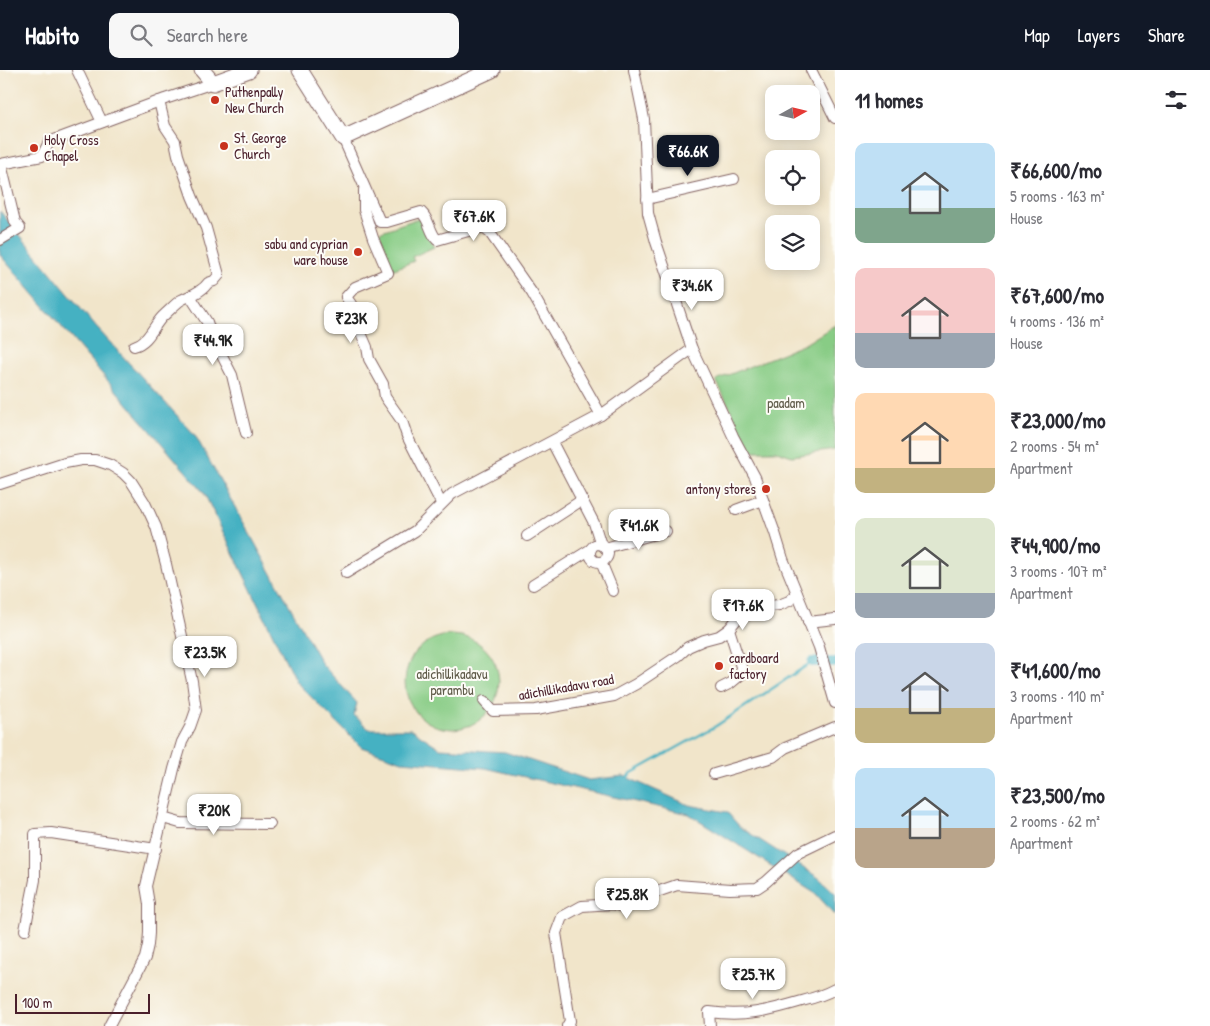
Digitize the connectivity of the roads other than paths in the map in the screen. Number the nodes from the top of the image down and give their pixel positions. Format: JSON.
{"nodes":[{"id":1,"x":77,"y":70,"type":"edge"},
{"id":2,"x":202,"y":70,"type":"edge"},
{"id":3,"x":249,"y":70,"type":"edge"},
{"id":4,"x":300,"y":70,"type":"edge"},
{"id":5,"x":492,"y":70,"type":"edge"},
{"id":6,"x":634,"y":70,"type":"edge"},
{"id":7,"x":812,"y":70,"type":"edge"},
{"id":8,"x":213,"y":83,"type":"junction"},
{"id":9,"x":159,"y":101,"type":"junction"},
{"id":10,"x":835,"y":118,"type":"edge"},
{"id":11,"x":102,"y":122,"type":"junction"},
{"id":12,"x":343,"y":138,"type":"junction"},
{"id":13,"x":734,"y":179,"type":"dead end"},
{"id":14,"x":364,"y":187,"type":"junction"},
{"id":15,"x":647,"y":199,"type":"junction"},
{"id":16,"x":1,"y":240,"type":"edge"},
{"id":17,"x":190,"y":296,"type":"junction"},
{"id":18,"x":134,"y":346,"type":"dead end"},
{"id":19,"x":692,"y":349,"type":"junction"},
{"id":20,"x":601,"y":415,"type":"junction"},
{"id":21,"x":246,"y":433,"type":"dead end"},
{"id":22,"x":552,"y":442,"type":"junction"},
{"id":23,"x":0,"y":484,"type":"edge"},
{"id":24,"x":582,"y":500,"type":"junction"},
{"id":25,"x":763,"y":500,"type":"junction"},
{"id":26,"x":441,"y":503,"type":"junction"},
{"id":27,"x":736,"y":510,"type":"dead end"},
{"id":28,"x":666,"y":531,"type":"dead end"},
{"id":29,"x":527,"y":536,"type":"dead end"},
{"id":30,"x":599,"y":547,"type":"junction"},
{"id":31,"x":346,"y":573,"type":"dead end"},
{"id":32,"x":533,"y":584,"type":"dead end"},
{"id":33,"x":613,"y":591,"type":"dead end"},
{"id":34,"x":797,"y":594,"type":"junction"},
{"id":35,"x":835,"y":619,"type":"edge"},
{"id":36,"x":808,"y":622,"type":"junction"},
{"id":37,"x":729,"y":629,"type":"junction"},
{"id":38,"x":835,"y":657,"type":"edge"},
{"id":39,"x":824,"y":662,"type":"junction"},
{"id":40,"x":721,"y":688,"type":"dead end"},
{"id":41,"x":484,"y":702,"type":"dead end"},
{"id":42,"x":835,"y":703,"type":"edge"},
{"id":43,"x":835,"y":727,"type":"edge"},
{"id":44,"x":714,"y":774,"type":"dead end"},
{"id":45,"x":163,"y":818,"type":"junction"},
{"id":46,"x":270,"y":824,"type":"dead end"},
{"id":47,"x":835,"y":835,"type":"edge"},
{"id":48,"x":156,"y":848,"type":"junction"},
{"id":49,"x":24,"y":930,"type":"dead end"},
{"id":50,"x":835,"y":989,"type":"edge"},
{"id":51,"x":109,"y":1026,"type":"edge"},
{"id":52,"x":567,"y":1026,"type":"edge"},
{"id":53,"x":710,"y":1026,"type":"edge"}],
"edges":[{"from":1,"to":11,"type":"street"},
{"from":2,"to":8,"type":"main road"},
{"from":3,"to":8,"type":"main road"},
{"from":4,"to":12,"type":"main road"},
{"from":5,"to":12,"type":"main road"},
{"from":6,"to":15,"type":"street"},
{"from":7,"to":10,"type":"street"},
{"from":8,"to":9,"type":"street"},
{"from":9,"to":11,"type":"street"},
{"from":9,"to":17,"type":"street"},
{"from":11,"to":16,"type":"street"},
{"from":12,"to":14,"type":"street"},
{"from":13,"to":15,"type":"street"},
{"from":14,"to":20,"type":"street"},
{"from":14,"to":26,"type":"street"},
{"from":15,"to":19,"type":"street"},
{"from":17,"to":18,"type":"street"},
{"from":17,"to":21,"type":"street"},
{"from":19,"to":20,"type":"street"},
{"from":19,"to":25,"type":"street"},
{"from":20,"to":22,"type":"street"},
{"from":22,"to":24,"type":"street"},
{"from":22,"to":26,"type":"street"},
{"from":23,"to":45,"type":"street"},
{"from":24,"to":29,"type":"street"},
{"from":24,"to":30,"type":"street"},
{"from":25,"to":27,"type":"street"},
{"from":25,"to":34,"type":"street"},
{"from":26,"to":31,"type":"street"},
{"from":28,"to":30,"type":"street"},
{"from":30,"to":32,"type":"street"},
{"from":30,"to":33,"type":"street"},
{"from":34,"to":36,"type":"street"},
{"from":34,"to":37,"type":"street"},
{"from":35,"to":36,"type":"street"},
{"from":36,"to":39,"type":"street"},
{"from":37,"to":40,"type":"street"},
{"from":37,"to":41,"type":"street","name":"adichillikadavu road"},
{"from":38,"to":39,"type":"street"},
{"from":39,"to":42,"type":"street"},
{"from":43,"to":44,"type":"street"},
{"from":45,"to":46,"type":"street"},
{"from":45,"to":48,"type":"street"},
{"from":47,"to":52,"type":"street"},
{"from":48,"to":49,"type":"street"},
{"from":48,"to":51,"type":"street"},
{"from":50,"to":53,"type":"street"}]}
